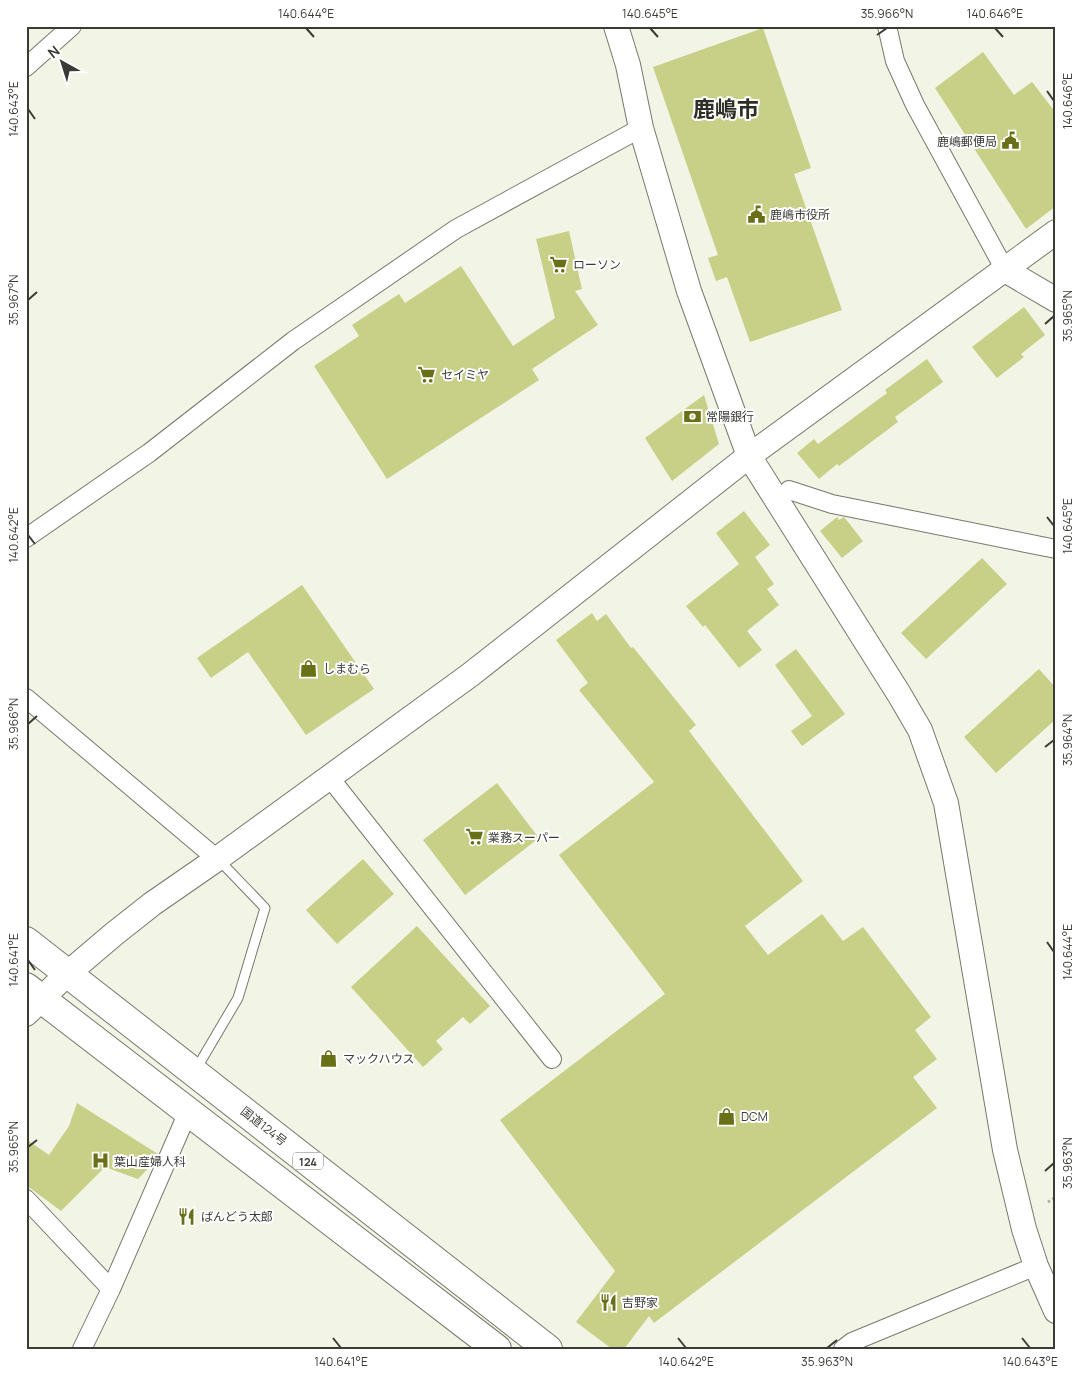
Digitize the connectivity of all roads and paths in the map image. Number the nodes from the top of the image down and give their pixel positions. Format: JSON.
{"nodes":[{"id":1,"x":72,"y":26,"type":"edge"},
{"id":2,"x":616,"y":26,"type":"edge"},
{"id":3,"x":887,"y":26,"type":"edge"},
{"id":4,"x":26,"y":67,"type":"edge"},
{"id":5,"x":641,"y":128,"type":"junction"},
{"id":6,"x":1056,"y":232,"type":"edge"},
{"id":7,"x":1005,"y":270,"type":"junction"},
{"id":8,"x":1056,"y":300,"type":"edge"},
{"id":9,"x":749,"y":456,"type":"junction"},
{"id":10,"x":790,"y":490,"type":"dead end"},
{"id":11,"x":26,"y":538,"type":"edge"},
{"id":12,"x":1056,"y":549,"type":"edge"},
{"id":13,"x":26,"y":698,"type":"edge"},
{"id":14,"x":330,"y":778,"type":"junction"},
{"id":15,"x":217,"y":859,"type":"junction"},
{"id":16,"x":26,"y":941,"type":"edge"},
{"id":17,"x":67,"y":974,"type":"junction"},
{"id":18,"x":31,"y":1000,"type":"edge"},
{"id":19,"x":552,"y":1058,"type":"dead end"},
{"id":20,"x":194,"y":1072,"type":"junction"},
{"id":21,"x":188,"y":1112,"type":"junction"},
{"id":22,"x":1056,"y":1197,"type":"edge"},
{"id":23,"x":26,"y":1199,"type":"edge"},
{"id":24,"x":1048,"y":1202,"type":"dead end"},
{"id":25,"x":1036,"y":1266,"type":"junction"},
{"id":26,"x":111,"y":1289,"type":"junction"},
{"id":27,"x":1056,"y":1311,"type":"edge"},
{"id":28,"x":86,"y":1347,"type":"edge"},
{"id":29,"x":497,"y":1349,"type":"edge"},
{"id":30,"x":548,"y":1349,"type":"edge"},
{"id":31,"x":843,"y":1349,"type":"edge"}],
"edges":[{"from":1,"to":4,"type":"street"},
{"from":2,"to":5,"type":"street"},
{"from":3,"to":7,"type":"street"},
{"from":5,"to":9,"type":"street"},
{"from":5,"to":11,"type":"street"},
{"from":6,"to":7,"type":"street"},
{"from":7,"to":8,"type":"street"},
{"from":7,"to":9,"type":"street"},
{"from":9,"to":14,"type":"street"},
{"from":9,"to":25,"type":"street"},
{"from":10,"to":12,"type":"street"},
{"from":13,"to":15,"type":"street"},
{"from":14,"to":15,"type":"street"},
{"from":14,"to":19,"type":"street"},
{"from":15,"to":17,"type":"street"},
{"from":15,"to":20,"type":"lane"},
{"from":16,"to":17,"type":"highway","name":"国道124号","number":"124"},
{"from":17,"to":18,"type":"street"},
{"from":17,"to":20,"type":"highway","name":"国道124号","number":"124"},
{"from":18,"to":21,"type":"highway","number":"124"},
{"from":20,"to":30,"type":"highway","name":"国道124号","number":"124"},
{"from":21,"to":26,"type":"street"},
{"from":21,"to":29,"type":"highway","number":"124"},
{"from":22,"to":24,"type":"path"},
{"from":23,"to":26,"type":"street"},
{"from":25,"to":27,"type":"street"},
{"from":25,"to":31,"type":"street"},
{"from":26,"to":28,"type":"street"}]}
